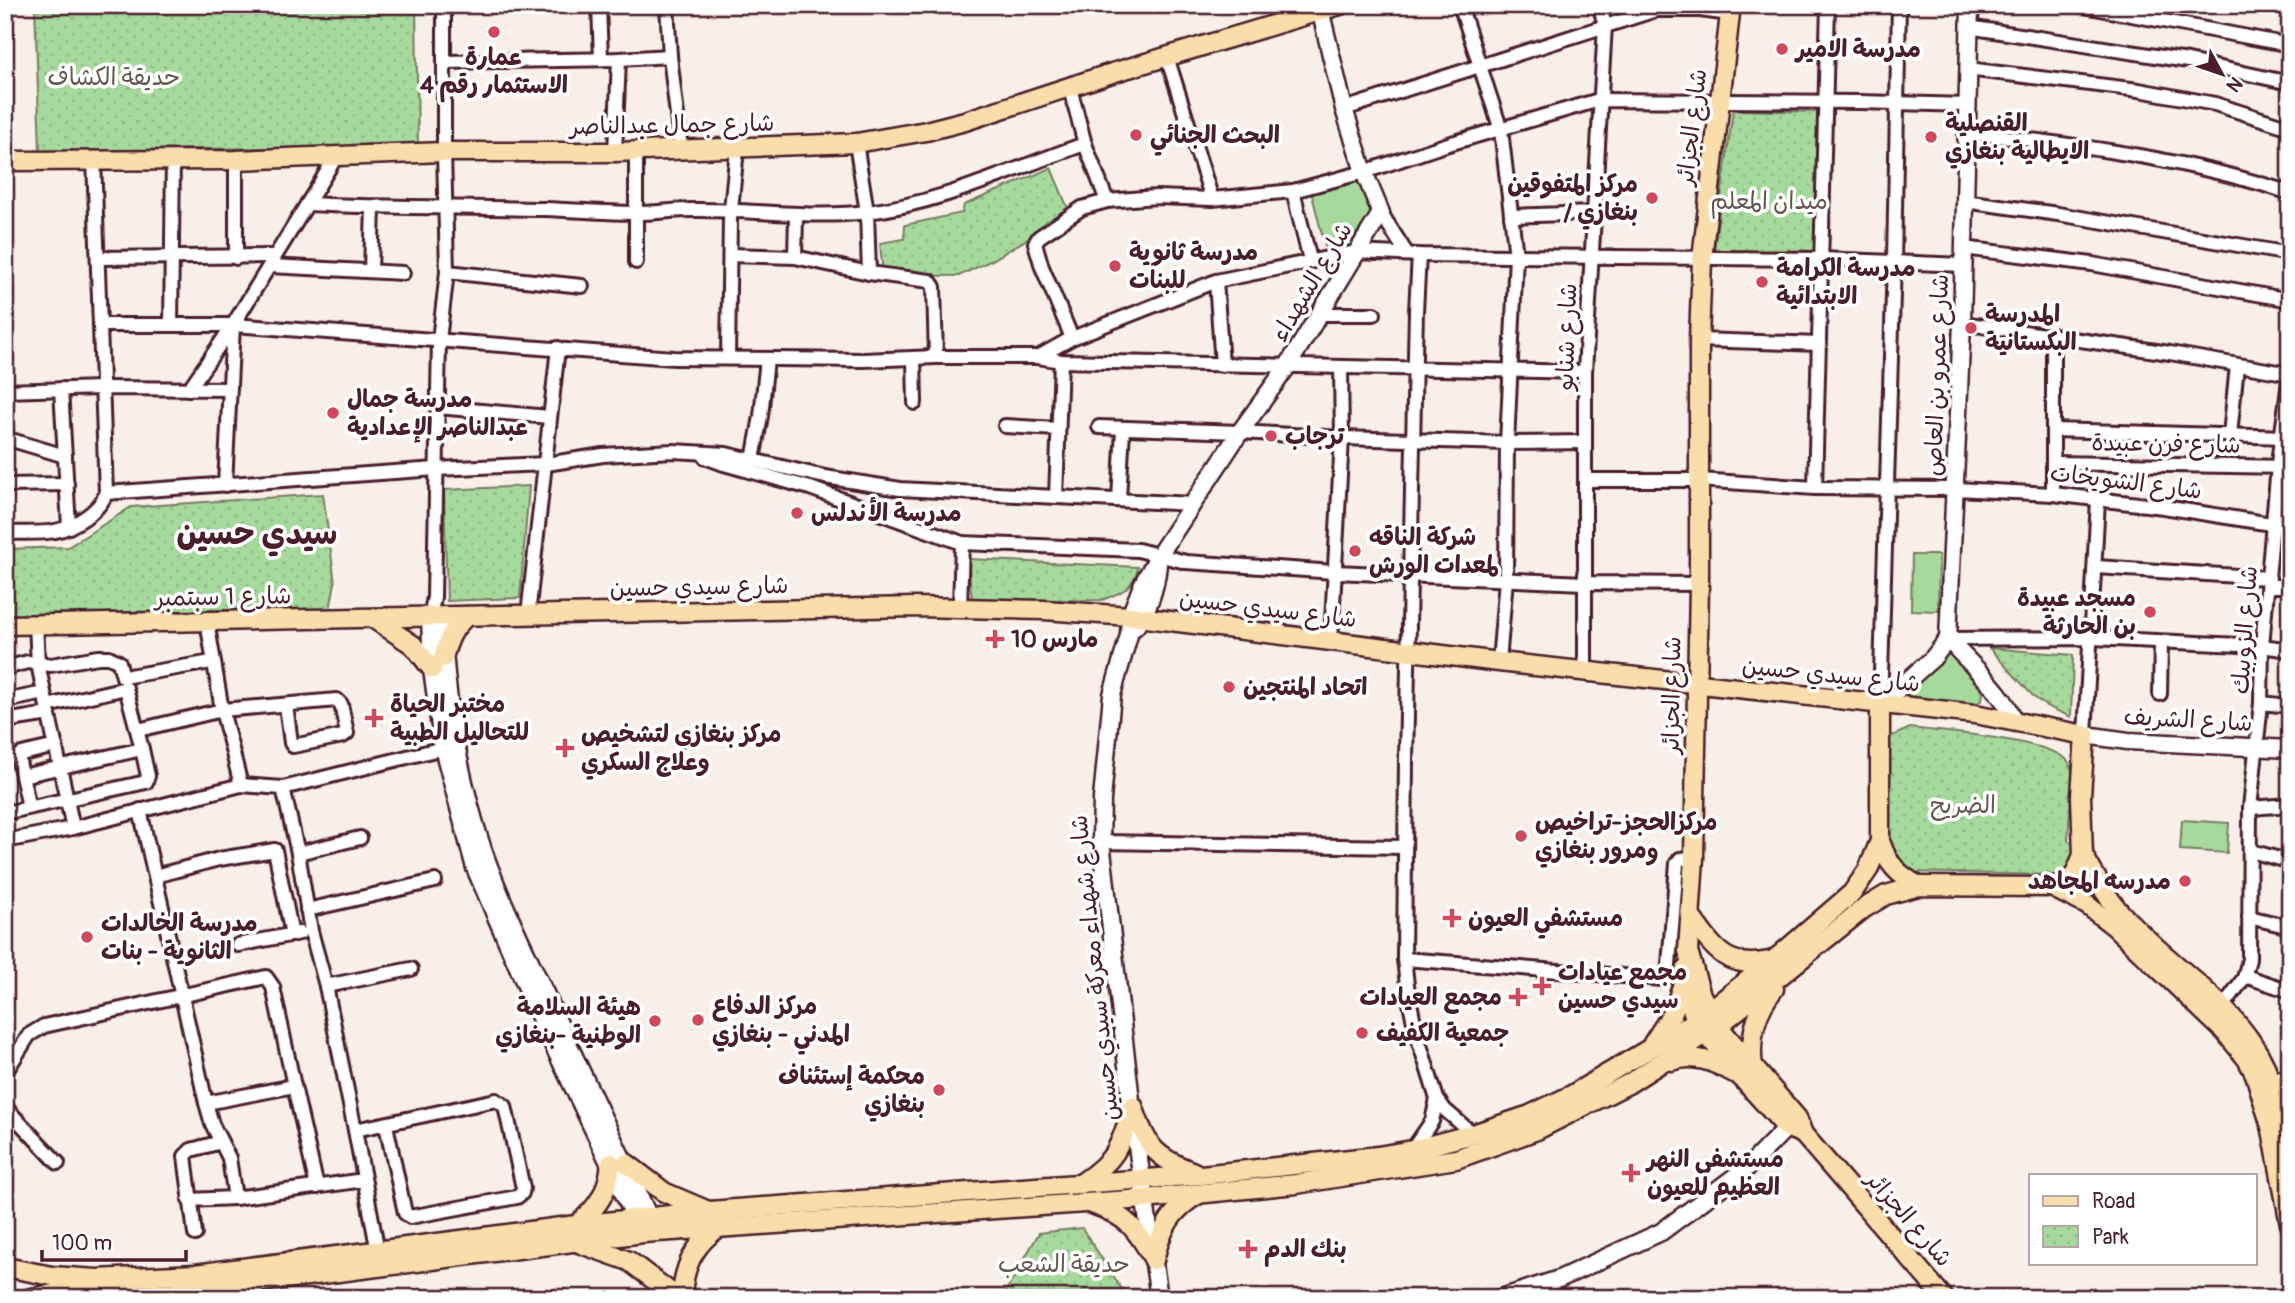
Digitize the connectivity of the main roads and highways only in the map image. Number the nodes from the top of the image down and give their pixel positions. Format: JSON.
{"nodes":[{"id":1,"x":1340,"y":5,"type":"edge"},
{"id":2,"x":1320,"y":8,"type":"edge"},
{"id":3,"x":1731,"y":10,"type":"edge"},
{"id":4,"x":5,"y":161,"type":"edge"},
{"id":5,"x":467,"y":616,"type":"junction"},
{"id":6,"x":436,"y":617,"type":"joint"},
{"id":7,"x":373,"y":619,"type":"junction"},
{"id":8,"x":5,"y":625,"type":"edge"},
{"id":9,"x":1696,"y":684,"type":"junction"},
{"id":10,"x":1880,"y":705,"type":"junction"},
{"id":11,"x":1880,"y":841,"type":"junction"},
{"id":12,"x":2083,"y":855,"type":"junction"},
{"id":13,"x":1919,"y":886,"type":"junction"},
{"id":14,"x":2051,"y":887,"type":"junction"},
{"id":15,"x":1685,"y":907,"type":"junction"},
{"id":16,"x":1688,"y":951,"type":"junction"},
{"id":17,"x":1773,"y":960,"type":"junction"},
{"id":18,"x":1790,"y":970,"type":"junction"},
{"id":19,"x":1685,"y":977,"type":"junction"},
{"id":20,"x":1707,"y":1023,"type":"junction"},
{"id":21,"x":1651,"y":1059,"type":"junction"},
{"id":22,"x":1746,"y":1071,"type":"junction"},
{"id":23,"x":2287,"y":1130,"type":"edge"},
{"id":24,"x":2290,"y":1155,"type":"edge"},
{"id":25,"x":1082,"y":1183,"type":"junction"},
{"id":26,"x":1202,"y":1184,"type":"junction"},
{"id":27,"x":1085,"y":1201,"type":"junction"},
{"id":28,"x":709,"y":1211,"type":"junction"},
{"id":29,"x":2290,"y":1224,"type":"edge"},
{"id":30,"x":646,"y":1225,"type":"junction"},
{"id":31,"x":718,"y":1228,"type":"junction"},
{"id":32,"x":576,"y":1233,"type":"junction"},
{"id":33,"x":5,"y":1267,"type":"edge"},
{"id":34,"x":31,"y":1298,"type":"edge"},
{"id":35,"x":1944,"y":1298,"type":"edge"}],
"edges":[{"from":1,"to":2,"type":"main road","name":"شارع جمال عبدالناصر"},
{"from":2,"to":4,"type":"main road","name":"شارع جمال عبدالناصر"},
{"from":3,"to":9,"type":"main road","name":"شارع الجزائر"},
{"from":5,"to":6,"type":"main road","name":"شارع سيدي حسين"},
{"from":5,"to":7,"type":"main road"},
{"from":5,"to":9,"type":"main road","name":"شارع سيدي حسين"},
{"from":6,"to":7,"type":"main road","name":"شارع 1 سبتمبر"},
{"from":7,"to":8,"type":"main road","name":"شارع 1 سبتمبر"},
{"from":9,"to":10,"type":"main road","name":"شارع سيدي حسين"},
{"from":9,"to":15,"type":"main road","name":"شارع الجزائر"},
{"from":10,"to":11,"type":"main road"},
{"from":10,"to":12,"type":"main road","name":"شارع سيدي حسين"},
{"from":11,"to":13,"type":"main road"},
{"from":11,"to":17,"type":"main road"},
{"from":12,"to":14,"type":"main road"},
{"from":12,"to":23,"type":"main road"},
{"from":13,"to":14,"type":"main road"},
{"from":13,"to":18,"type":"main road"},
{"from":14,"to":29,"type":"main road"},
{"from":15,"to":16,"type":"main road","name":"شارع الجزائر"},
{"from":15,"to":17,"type":"main road"},
{"from":16,"to":19,"type":"main road"},
{"from":16,"to":20,"type":"main road","name":"شارع الجزائر"},
{"from":17,"to":20,"type":"main road"},
{"from":18,"to":20,"type":"main road"},
{"from":18,"to":22,"type":"main road"},
{"from":19,"to":20,"type":"main road"},
{"from":19,"to":21,"type":"main road"},
{"from":20,"to":21,"type":"main road"},
{"from":20,"to":22,"type":"main road","name":"شارع الجزائر"},
{"from":21,"to":22,"type":"main road"},
{"from":21,"to":26,"type":"main road"},
{"from":21,"to":26,"type":"main road"},
{"from":22,"to":35,"type":"main road","name":"شارع الجزائر"},
{"from":23,"to":24,"type":"main road"},
{"from":25,"to":26,"type":"main road"},
{"from":25,"to":26,"type":"main road"},
{"from":25,"to":28,"type":"main road"},
{"from":26,"to":27,"type":"main road"},
{"from":26,"to":27,"type":"main road"},
{"from":27,"to":31,"type":"main road"},
{"from":28,"to":30,"type":"main road"},
{"from":28,"to":32,"type":"main road"},
{"from":30,"to":31,"type":"main road"},
{"from":30,"to":32,"type":"main road"},
{"from":31,"to":32,"type":"main road"},
{"from":32,"to":33,"type":"main road"},
{"from":32,"to":34,"type":"main road"}]}
